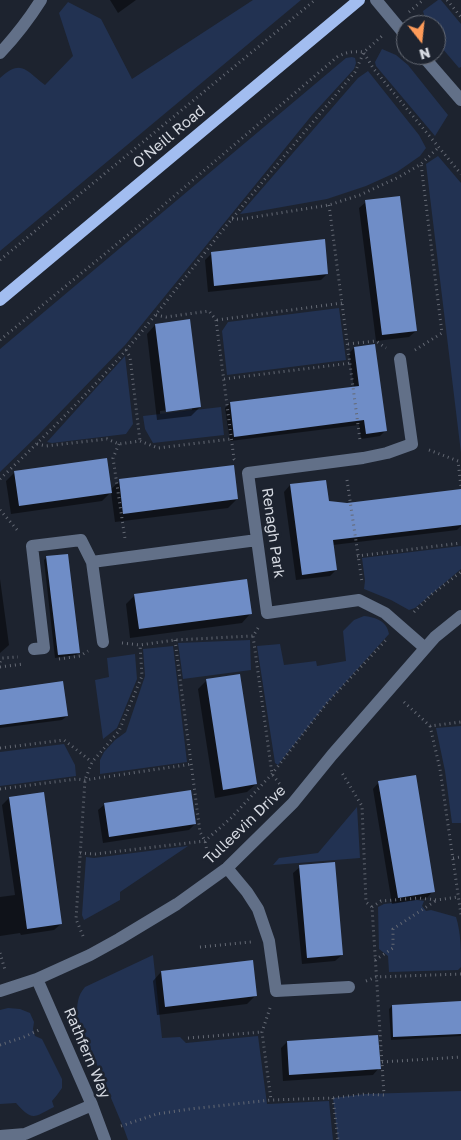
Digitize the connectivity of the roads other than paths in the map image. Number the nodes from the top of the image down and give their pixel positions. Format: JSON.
{"nodes":[{"id":1,"x":41,"y":0,"type":"edge"},
{"id":2,"x":359,"y":0,"type":"edge"},
{"id":3,"x":376,"y":0,"type":"edge"},
{"id":4,"x":396,"y":24,"type":"edge"},
{"id":5,"x":0,"y":53,"type":"edge"},
{"id":6,"x":431,"y":65,"type":"edge"},
{"id":7,"x":461,"y":100,"type":"edge"},
{"id":8,"x":0,"y":300,"type":"edge"},
{"id":9,"x":400,"y":359,"type":"road end"},
{"id":10,"x":257,"y":540,"type":"junction"},
{"id":11,"x":92,"y":562,"type":"junction"},
{"id":12,"x":461,"y":616,"type":"edge"},
{"id":13,"x":103,"y":642,"type":"road end"},
{"id":14,"x":34,"y":648,"type":"dead end"},
{"id":15,"x":425,"y":648,"type":"junction"},
{"id":16,"x":227,"y":868,"type":"junction"},
{"id":17,"x":37,"y":979,"type":"junction"},
{"id":18,"x":349,"y":987,"type":"road end"},
{"id":19,"x":0,"y":991,"type":"edge"},
{"id":20,"x":92,"y":1105,"type":"junction"},
{"id":21,"x":0,"y":1136,"type":"edge"},
{"id":22,"x":105,"y":1140,"type":"edge"}],
"edges":[{"from":1,"to":5,"type":"street"},
{"from":2,"to":8,"type":"main road","name":"O'Neill Road"},
{"from":3,"to":4,"type":"street"},
{"from":6,"to":7,"type":"street"},
{"from":9,"to":10,"type":"street","name":"Renagh Park"},
{"from":10,"to":11,"type":"street"},
{"from":10,"to":15,"type":"street","name":"Renagh Park"},
{"from":11,"to":13,"type":"street"},
{"from":11,"to":14,"type":"street"},
{"from":12,"to":15,"type":"street","name":"Tulleevin Drive"},
{"from":15,"to":16,"type":"street","name":"Tulleevin Drive"},
{"from":16,"to":17,"type":"street","name":"Tulleevin Drive"},
{"from":16,"to":18,"type":"street"},
{"from":17,"to":19,"type":"street","name":"Tulleevin Drive"},
{"from":17,"to":20,"type":"street","name":"Rathfern Way"},
{"from":20,"to":21,"type":"street"},
{"from":20,"to":22,"type":"street","name":"Rathfern Way"}]}
